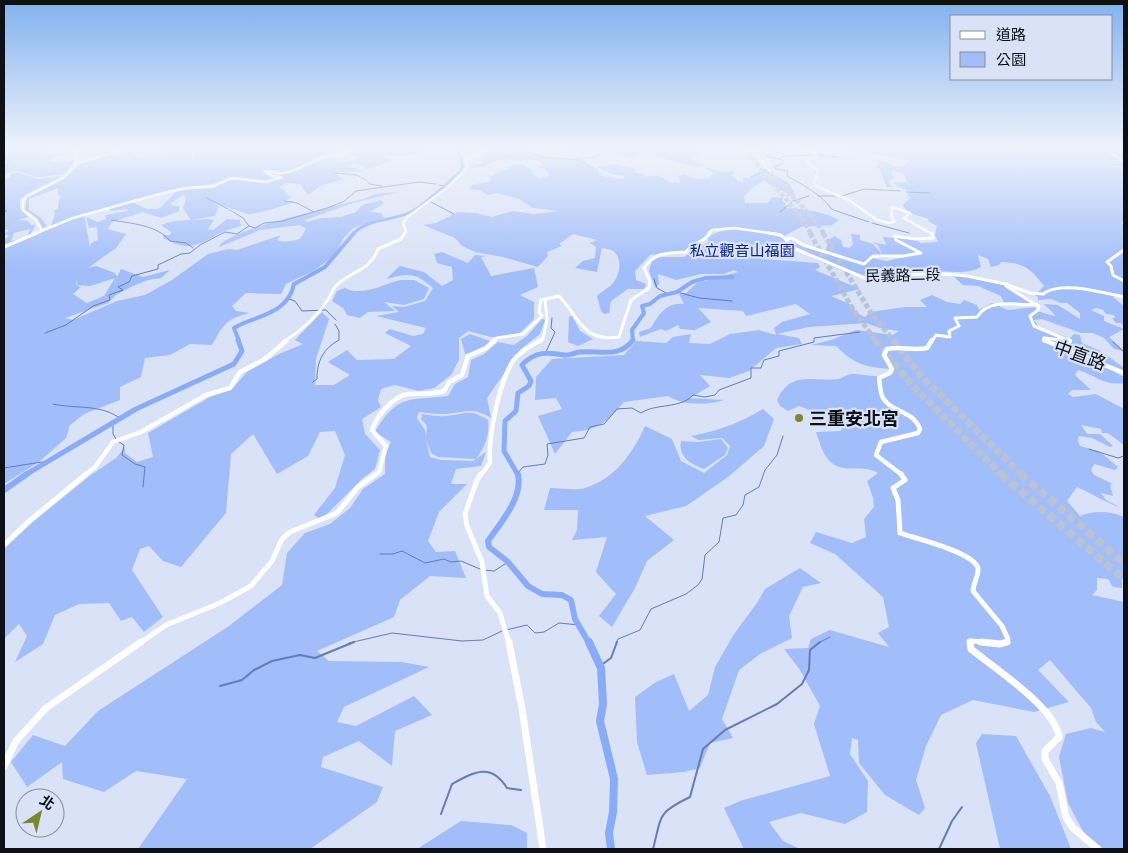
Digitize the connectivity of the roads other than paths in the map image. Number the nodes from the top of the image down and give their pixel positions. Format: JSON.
{"nodes":[{"id":1,"x":41,"y":188,"type":"edge"},
{"id":2,"x":198,"y":188,"type":"edge"},
{"id":3,"x":449,"y":188,"type":"edge"},
{"id":4,"x":822,"y":188,"type":"edge"},
{"id":5,"x":42,"y":231,"type":"junction"},
{"id":6,"x":786,"y":239,"type":"junction"},
{"id":7,"x":4,"y":247,"type":"edge"},
{"id":8,"x":1124,"y":247,"type":"edge"},
{"id":9,"x":1124,"y":281,"type":"edge"},
{"id":10,"x":1000,"y":283,"type":"junction"},
{"id":11,"x":1124,"y":297,"type":"edge"},
{"id":12,"x":545,"y":299,"type":"junction"},
{"id":13,"x":1036,"y":304,"type":"junction"},
{"id":14,"x":1124,"y":373,"type":"edge"},
{"id":15,"x":4,"y":546,"type":"edge"},
{"id":16,"x":4,"y":766,"type":"edge"},
{"id":17,"x":542,"y":849,"type":"edge"},
{"id":18,"x":1098,"y":849,"type":"edge"}],
"edges":[{"from":1,"to":5,"type":"street"},
{"from":2,"to":5,"type":"street"},
{"from":3,"to":15,"type":"street"},
{"from":4,"to":6,"type":"street"},
{"from":5,"to":7,"type":"street"},
{"from":6,"to":10,"type":"street","name":"民義路二段"},
{"from":6,"to":12,"type":"street","name":"民義路二段"},
{"from":8,"to":9,"type":"street"},
{"from":10,"to":11,"type":"street","name":"民義路二段"},
{"from":10,"to":13,"type":"street"},
{"from":12,"to":16,"type":"street"},
{"from":12,"to":17,"type":"street"},
{"from":13,"to":14,"type":"street","name":"中直路"},
{"from":13,"to":18,"type":"street"}]}
